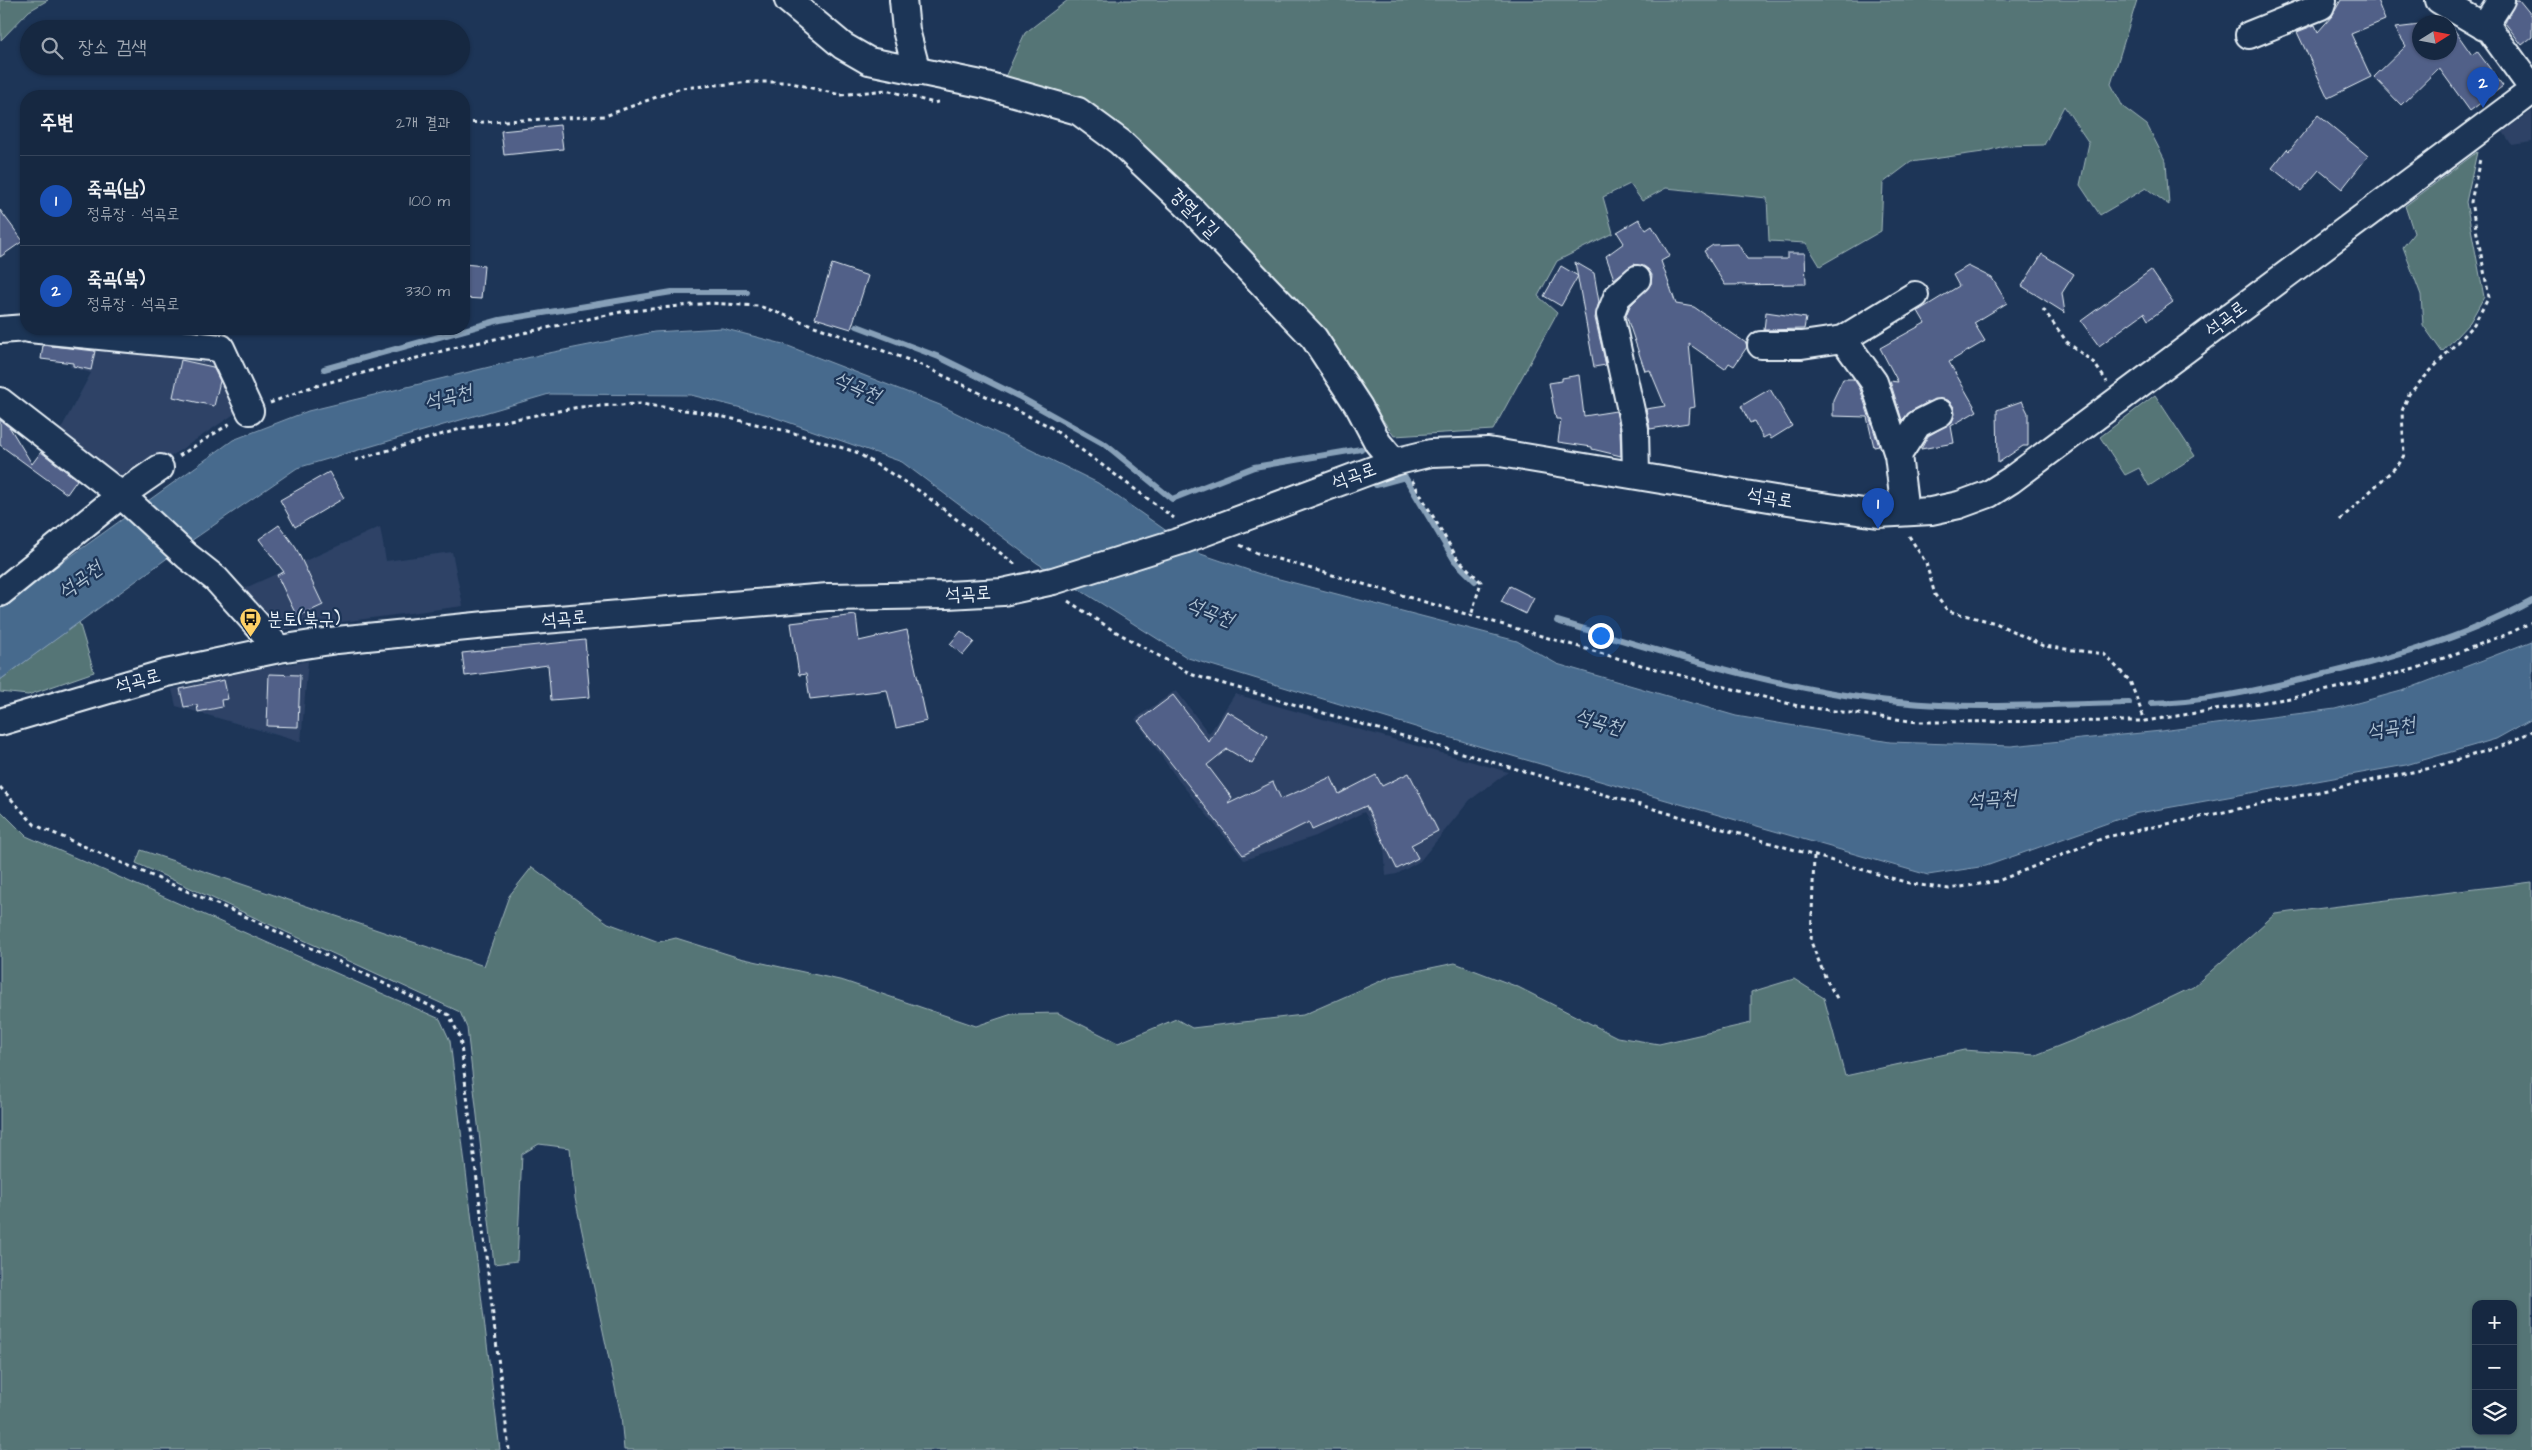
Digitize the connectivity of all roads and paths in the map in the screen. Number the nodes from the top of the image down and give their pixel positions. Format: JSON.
{"nodes":[{"id":1,"x":788,"y":0,"type":"edge"},
{"id":2,"x":903,"y":0,"type":"edge"},
{"id":3,"x":2323,"y":0,"type":"edge"},
{"id":4,"x":2440,"y":0,"type":"edge"},
{"id":5,"x":2501,"y":0,"type":"edge"},
{"id":6,"x":2484,"y":27,"type":"junction"},
{"id":7,"x":2249,"y":35,"type":"dead end"},
{"id":8,"x":917,"y":72,"type":"junction"},
{"id":9,"x":953,"y":80,"type":"junction"},
{"id":10,"x":2532,"y":90,"type":"edge"},
{"id":11,"x":470,"y":123,"type":"edge"},
{"id":12,"x":2477,"y":132,"type":"junction"},
{"id":13,"x":1637,"y":278,"type":"dead end"},
{"id":14,"x":1915,"y":295,"type":"dead end"},
{"id":15,"x":2043,"y":309,"type":"dead end"},
{"id":16,"x":20,"y":329,"type":"edge"},
{"id":17,"x":0,"y":330,"type":"edge"},
{"id":18,"x":89,"y":335,"type":"edge"},
{"id":19,"x":1843,"y":339,"type":"junction"},
{"id":20,"x":1761,"y":345,"type":"dead end"},
{"id":21,"x":2118,"y":399,"type":"junction"},
{"id":22,"x":0,"y":401,"type":"edge"},
{"id":23,"x":250,"y":411,"type":"junction"},
{"id":24,"x":1940,"y":413,"type":"dead end"},
{"id":25,"x":1898,"y":455,"type":"junction"},
{"id":26,"x":355,"y":460,"type":"dead end"},
{"id":27,"x":1394,"y":462,"type":"junction"},
{"id":28,"x":160,"y":468,"type":"joint"},
{"id":29,"x":1636,"y":475,"type":"junction"},
{"id":30,"x":128,"y":501,"type":"junction"},
{"id":31,"x":1905,"y":512,"type":"junction"},
{"id":32,"x":2340,"y":520,"type":"dead end"},
{"id":33,"x":1209,"y":530,"type":"junction"},
{"id":34,"x":1047,"y":582,"type":"junction"},
{"id":35,"x":0,"y":593,"type":"edge"},
{"id":36,"x":1471,"y":616,"type":"junction"},
{"id":37,"x":2532,"y":622,"type":"edge"},
{"id":38,"x":279,"y":649,"type":"junction"},
{"id":39,"x":2145,"y":721,"type":"junction"},
{"id":40,"x":0,"y":722,"type":"edge"},
{"id":41,"x":2532,"y":731,"type":"edge"},
{"id":42,"x":0,"y":787,"type":"edge"},
{"id":43,"x":1814,"y":856,"type":"junction"},
{"id":44,"x":1838,"y":1000,"type":"dead end"},
{"id":45,"x":509,"y":1450,"type":"edge"}],
"edges":[{"from":1,"to":8,"type":"street","name":"경열사길"},
{"from":2,"to":8,"type":"street"},
{"from":3,"to":7,"type":"street"},
{"from":4,"to":6,"type":"street"},
{"from":5,"to":6,"type":"street"},
{"from":6,"to":10,"type":"street"},
{"from":8,"to":9,"type":"street","name":"경열사길"},
{"from":9,"to":11,"type":"path"},
{"from":9,"to":27,"type":"street","name":"경열사길"},
{"from":10,"to":12,"type":"street","name":"석곡로"},
{"from":12,"to":21,"type":"street","name":"석곡로"},
{"from":12,"to":32,"type":"path"},
{"from":13,"to":29,"type":"street"},
{"from":14,"to":19,"type":"street"},
{"from":15,"to":21,"type":"path"},
{"from":16,"to":17,"type":"street"},
{"from":18,"to":23,"type":"street"},
{"from":19,"to":20,"type":"street"},
{"from":19,"to":25,"type":"street"},
{"from":21,"to":31,"type":"street","name":"석곡로"},
{"from":22,"to":30,"type":"street"},
{"from":23,"to":28,"type":"path"},
{"from":23,"to":33,"type":"path"},
{"from":24,"to":25,"type":"street"},
{"from":25,"to":31,"type":"street"},
{"from":26,"to":34,"type":"path"},
{"from":27,"to":29,"type":"street","name":"석곡로"},
{"from":27,"to":33,"type":"street","name":"석곡로"},
{"from":27,"to":36,"type":"path"},
{"from":28,"to":30,"type":"street"},
{"from":29,"to":31,"type":"street","name":"석곡로"},
{"from":30,"to":35,"type":"street"},
{"from":30,"to":38,"type":"street"},
{"from":31,"to":39,"type":"path"},
{"from":33,"to":34,"type":"street","name":"석곡로"},
{"from":33,"to":36,"type":"path"},
{"from":34,"to":38,"type":"street","name":"석곡로"},
{"from":34,"to":43,"type":"path"},
{"from":36,"to":39,"type":"path"},
{"from":37,"to":39,"type":"path"},
{"from":38,"to":40,"type":"street","name":"석곡로"},
{"from":41,"to":43,"type":"path"},
{"from":42,"to":45,"type":"path"},
{"from":43,"to":44,"type":"path"}]}
